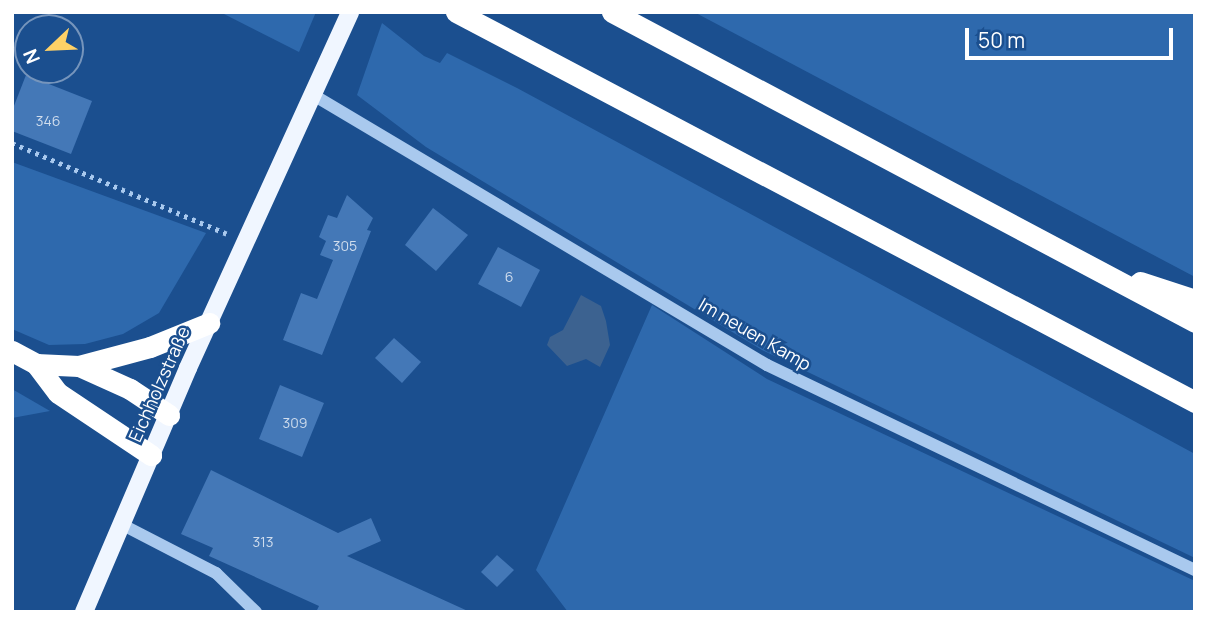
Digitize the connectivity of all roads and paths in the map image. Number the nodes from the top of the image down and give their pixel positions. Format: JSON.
{"nodes":[{"id":1,"x":350,"y":12,"type":"edge"},
{"id":2,"x":456,"y":12,"type":"edge"},
{"id":3,"x":612,"y":12,"type":"edge"},
{"id":4,"x":315,"y":96,"type":"junction"},
{"id":5,"x":12,"y":143,"type":"edge"},
{"id":6,"x":248,"y":243,"type":"junction"},
{"id":7,"x":1078,"y":261,"type":"junction"},
{"id":8,"x":1195,"y":300,"type":"edge"},
{"id":9,"x":1195,"y":322,"type":"edge"},
{"id":10,"x":209,"y":323,"type":"junction"},
{"id":11,"x":12,"y":351,"type":"edge"},
{"id":12,"x":36,"y":364,"type":"junction"},
{"id":13,"x":79,"y":366,"type":"junction"},
{"id":14,"x":1195,"y":402,"type":"edge"},
{"id":15,"x":169,"y":415,"type":"junction"},
{"id":16,"x":150,"y":455,"type":"junction"},
{"id":17,"x":121,"y":524,"type":"junction"},
{"id":18,"x":1195,"y":570,"type":"edge"},
{"id":19,"x":84,"y":612,"type":"edge"},
{"id":20,"x":256,"y":612,"type":"edge"}],
"edges":[{"from":1,"to":4,"type":"main road","name":"Eichholzstraße"},
{"from":2,"to":14,"type":"highway"},
{"from":3,"to":7,"type":"highway"},
{"from":4,"to":6,"type":"main road","name":"Eichholzstraße"},
{"from":4,"to":18,"type":"street","name":"Im neuen Kamp"},
{"from":5,"to":6,"type":"path"},
{"from":6,"to":10,"type":"main road","name":"Eichholzstraße"},
{"from":7,"to":8,"type":"highway"},
{"from":7,"to":9,"type":"highway"},
{"from":10,"to":13,"type":"highway"},
{"from":10,"to":15,"type":"main road","name":"Eichholzstraße"},
{"from":11,"to":12,"type":"highway"},
{"from":12,"to":13,"type":"highway"},
{"from":12,"to":16,"type":"highway"},
{"from":13,"to":15,"type":"highway"},
{"from":15,"to":16,"type":"main road","name":"Eichholzstraße"},
{"from":16,"to":17,"type":"main road","name":"Eichholzstraße"},
{"from":17,"to":19,"type":"main road","name":"Eichholzstraße"},
{"from":17,"to":20,"type":"street"}]}
